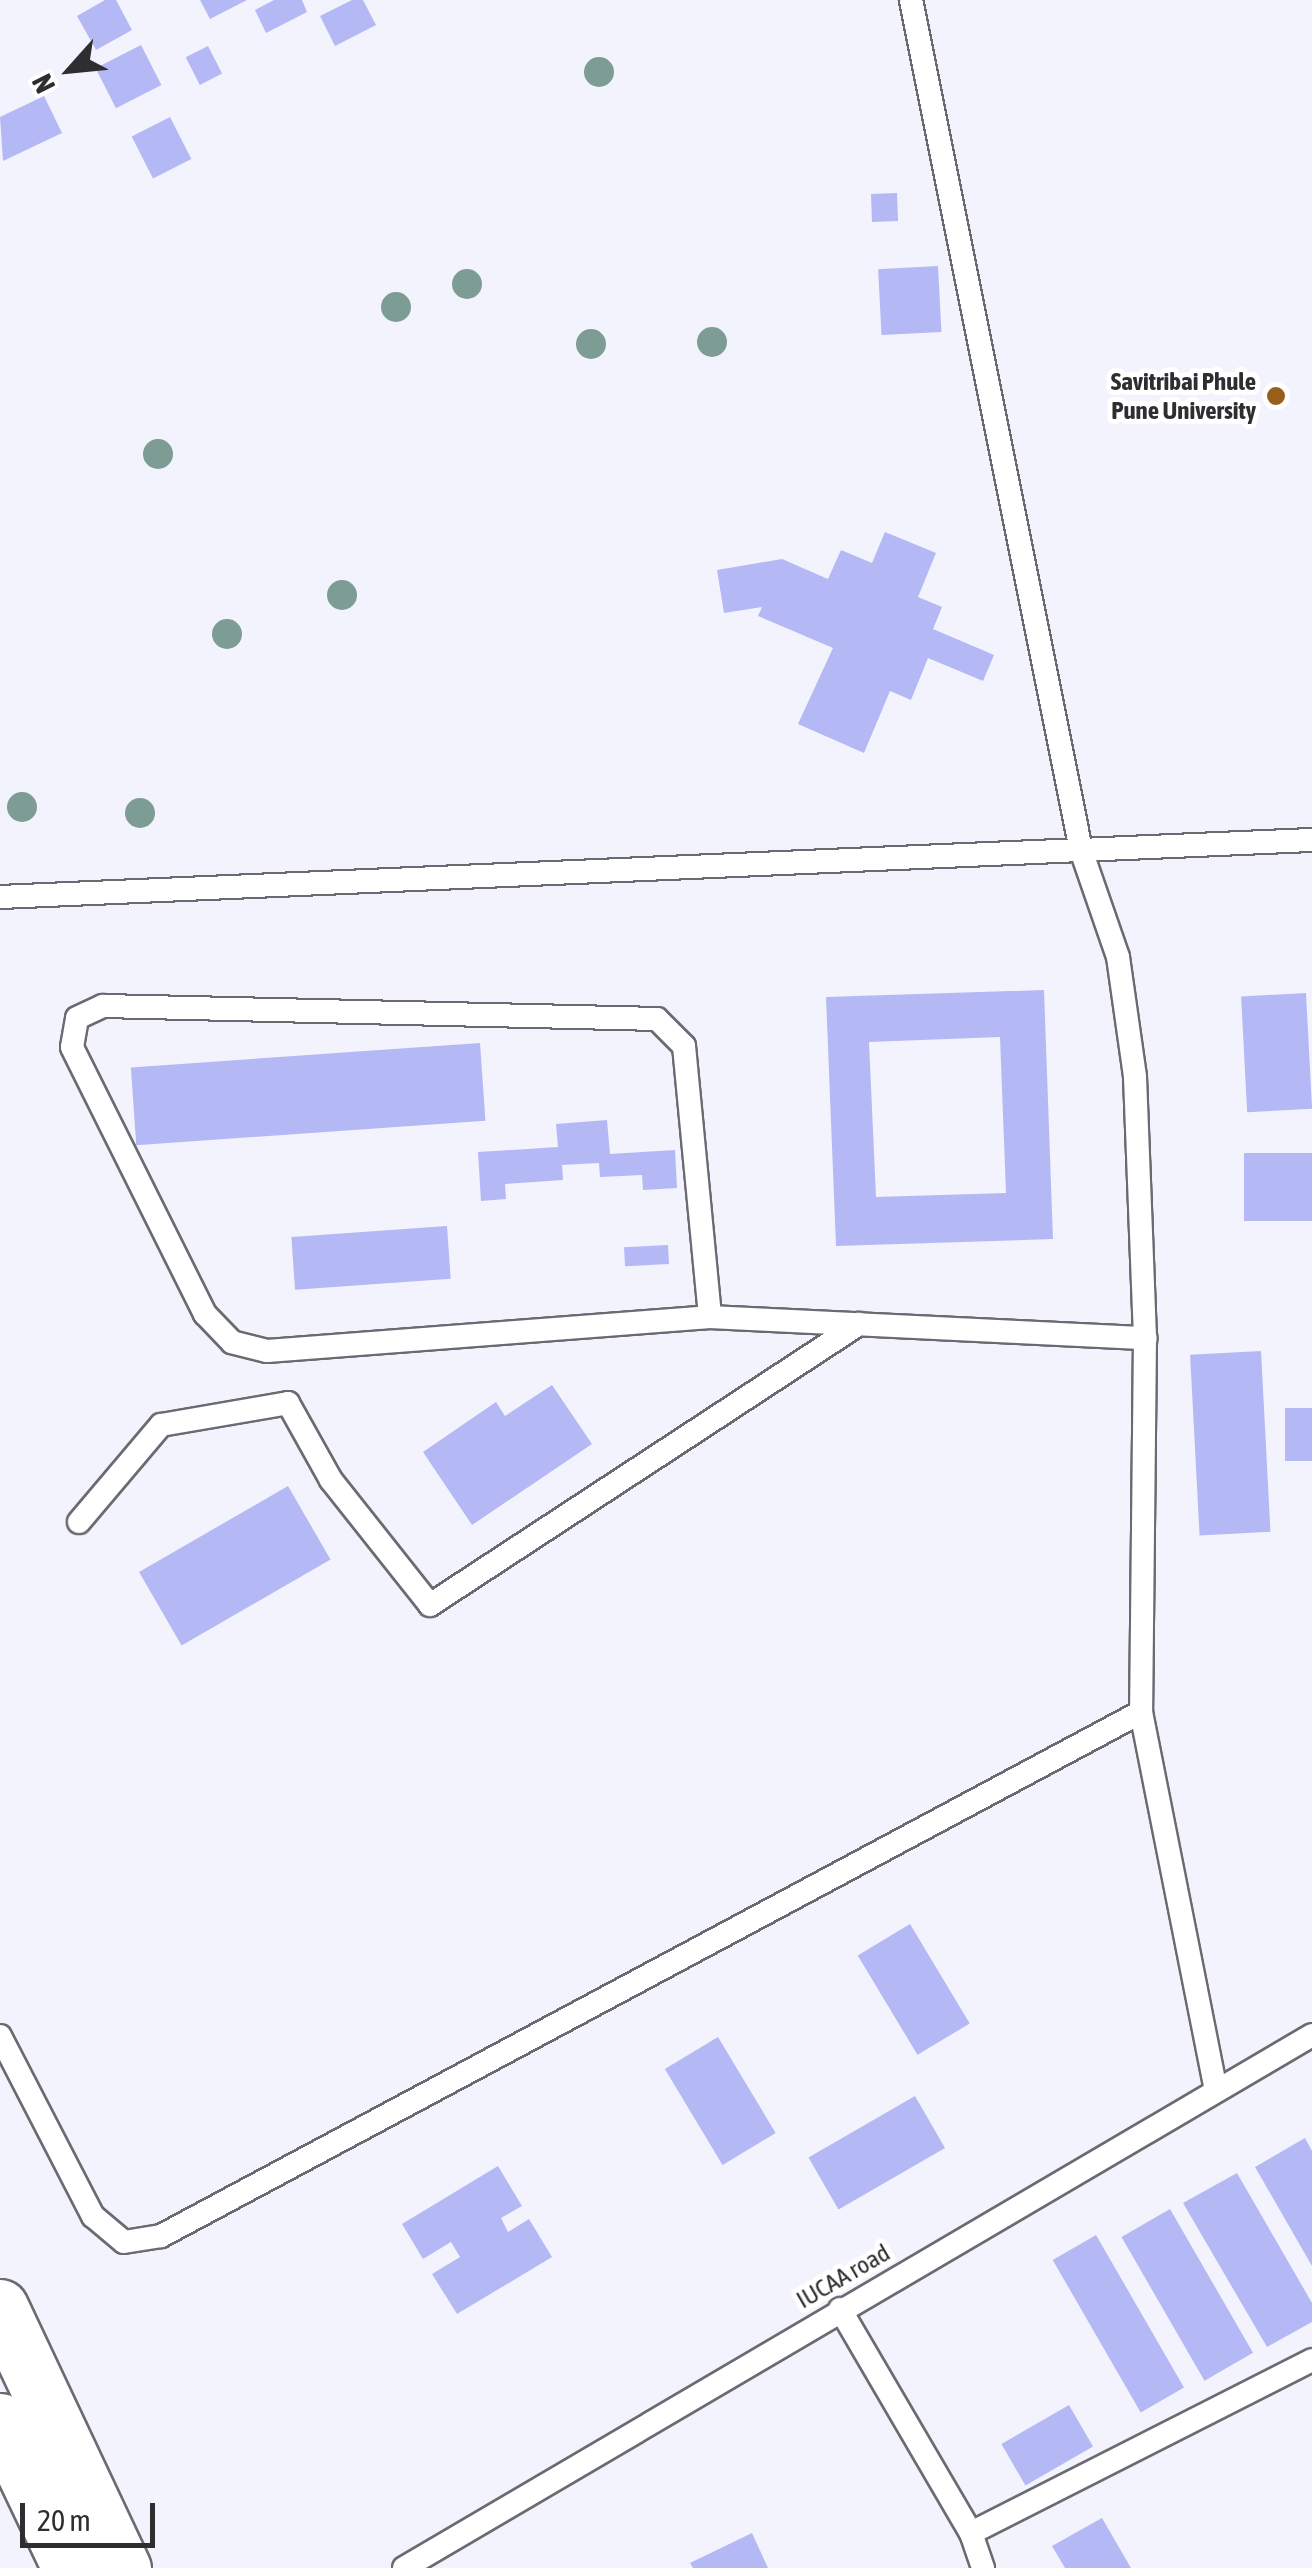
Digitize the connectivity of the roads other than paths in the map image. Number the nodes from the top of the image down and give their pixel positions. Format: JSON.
{"nodes":[{"id":1,"x":911,"y":0,"type":"edge"},
{"id":2,"x":1312,"y":840,"type":"edge"},
{"id":3,"x":1082,"y":850,"type":"junction"},
{"id":4,"x":0,"y":898,"type":"edge"},
{"id":5,"x":710,"y":1317,"type":"junction"},
{"id":6,"x":859,"y":1324,"type":"junction"},
{"id":7,"x":1145,"y":1338,"type":"junction"},
{"id":8,"x":79,"y":1522,"type":"dead end"},
{"id":9,"x":1140,"y":1712,"type":"junction"},
{"id":10,"x":1312,"y":2035,"type":"edge"},
{"id":11,"x":0,"y":2036,"type":"edge"},
{"id":12,"x":1216,"y":2090,"type":"junction"},
{"id":13,"x":0,"y":2307,"type":"edge"},
{"id":14,"x":840,"y":2309,"type":"junction"},
{"id":15,"x":1312,"y":2360,"type":"edge"},
{"id":16,"x":0,"y":2422,"type":"edge"},
{"id":17,"x":971,"y":2533,"type":"junction"},
{"id":18,"x":70,"y":2568,"type":"edge"},
{"id":19,"x":123,"y":2568,"type":"edge"},
{"id":20,"x":404,"y":2568,"type":"edge"},
{"id":21,"x":983,"y":2568,"type":"edge"}],
"edges":[{"from":1,"to":3,"type":"lane"},
{"from":2,"to":3,"type":"lane"},
{"from":3,"to":4,"type":"lane"},
{"from":3,"to":7,"type":"lane"},
{"from":5,"to":5,"type":"lane"},
{"from":5,"to":6,"type":"lane"},
{"from":6,"to":7,"type":"lane"},
{"from":6,"to":8,"type":"lane"},
{"from":7,"to":9,"type":"lane"},
{"from":9,"to":11,"type":"lane"},
{"from":9,"to":12,"type":"lane"},
{"from":10,"to":12,"type":"lane","name":"IUCAA road"},
{"from":12,"to":14,"type":"lane","name":"IUCAA road"},
{"from":13,"to":19,"type":"main road"},
{"from":14,"to":17,"type":"lane"},
{"from":14,"to":20,"type":"lane","name":"IUCAA road"},
{"from":15,"to":17,"type":"lane"},
{"from":16,"to":18,"type":"main road"},
{"from":17,"to":21,"type":"lane"}]}
